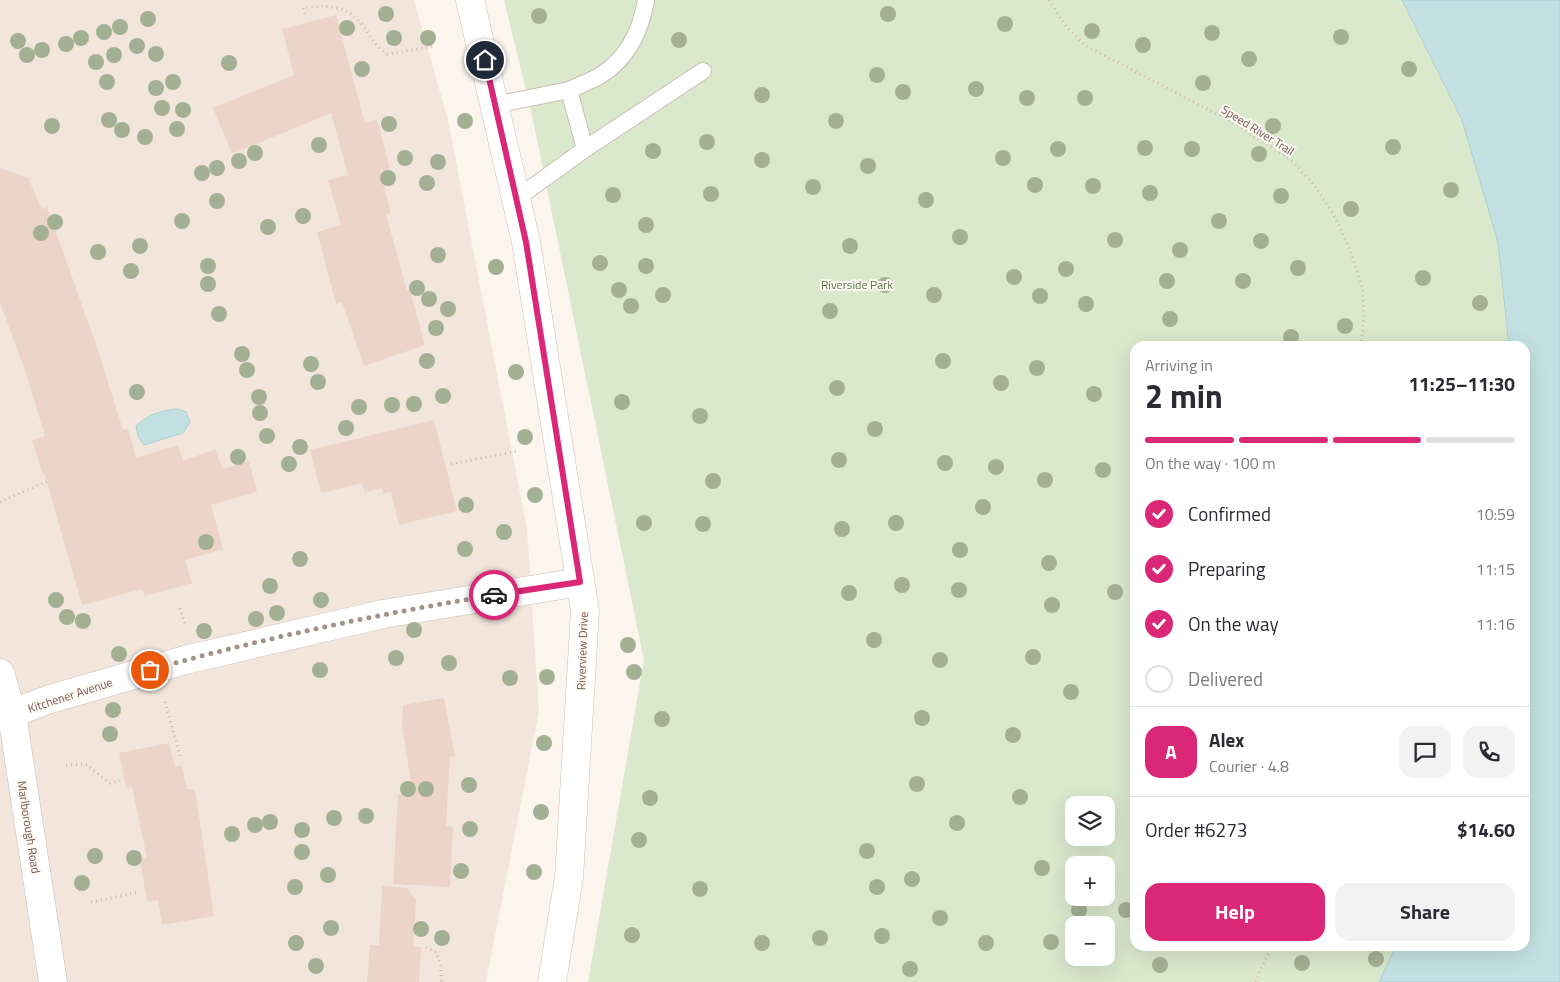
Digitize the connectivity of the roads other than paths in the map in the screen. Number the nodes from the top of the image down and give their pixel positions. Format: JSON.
{"nodes":[{"id":1,"x":470,"y":0,"type":"edge"},
{"id":2,"x":646,"y":0,"type":"edge"},
{"id":3,"x":703,"y":71,"type":"dead end"},
{"id":4,"x":569,"y":90,"type":"junction"},
{"id":5,"x":495,"y":105,"type":"junction"},
{"id":6,"x":585,"y":149,"type":"junction"},
{"id":7,"x":516,"y":199,"type":"junction"},
{"id":8,"x":580,"y":582,"type":"junction"},
{"id":9,"x":0,"y":673,"type":"edge"},
{"id":10,"x":6,"y":716,"type":"edge"},
{"id":11,"x":53,"y":982,"type":"edge"},
{"id":12,"x":552,"y":982,"type":"edge"}],
"edges":[{"from":1,"to":5,"type":"street","name":"Riverview Drive"},
{"from":2,"to":4,"type":"lane"},
{"from":3,"to":6,"type":"lane"},
{"from":4,"to":5,"type":"lane"},
{"from":4,"to":6,"type":"lane"},
{"from":5,"to":7,"type":"street","name":"Riverview Drive"},
{"from":6,"to":7,"type":"lane"},
{"from":7,"to":8,"type":"street","name":"Riverview Drive"},
{"from":8,"to":10,"type":"street","name":"Kitchener Avenue"},
{"from":8,"to":12,"type":"street","name":"Riverview Drive"},
{"from":9,"to":10,"type":"street","name":"Marlborough Road"},
{"from":10,"to":11,"type":"street","name":"Marlborough Road"}]}
